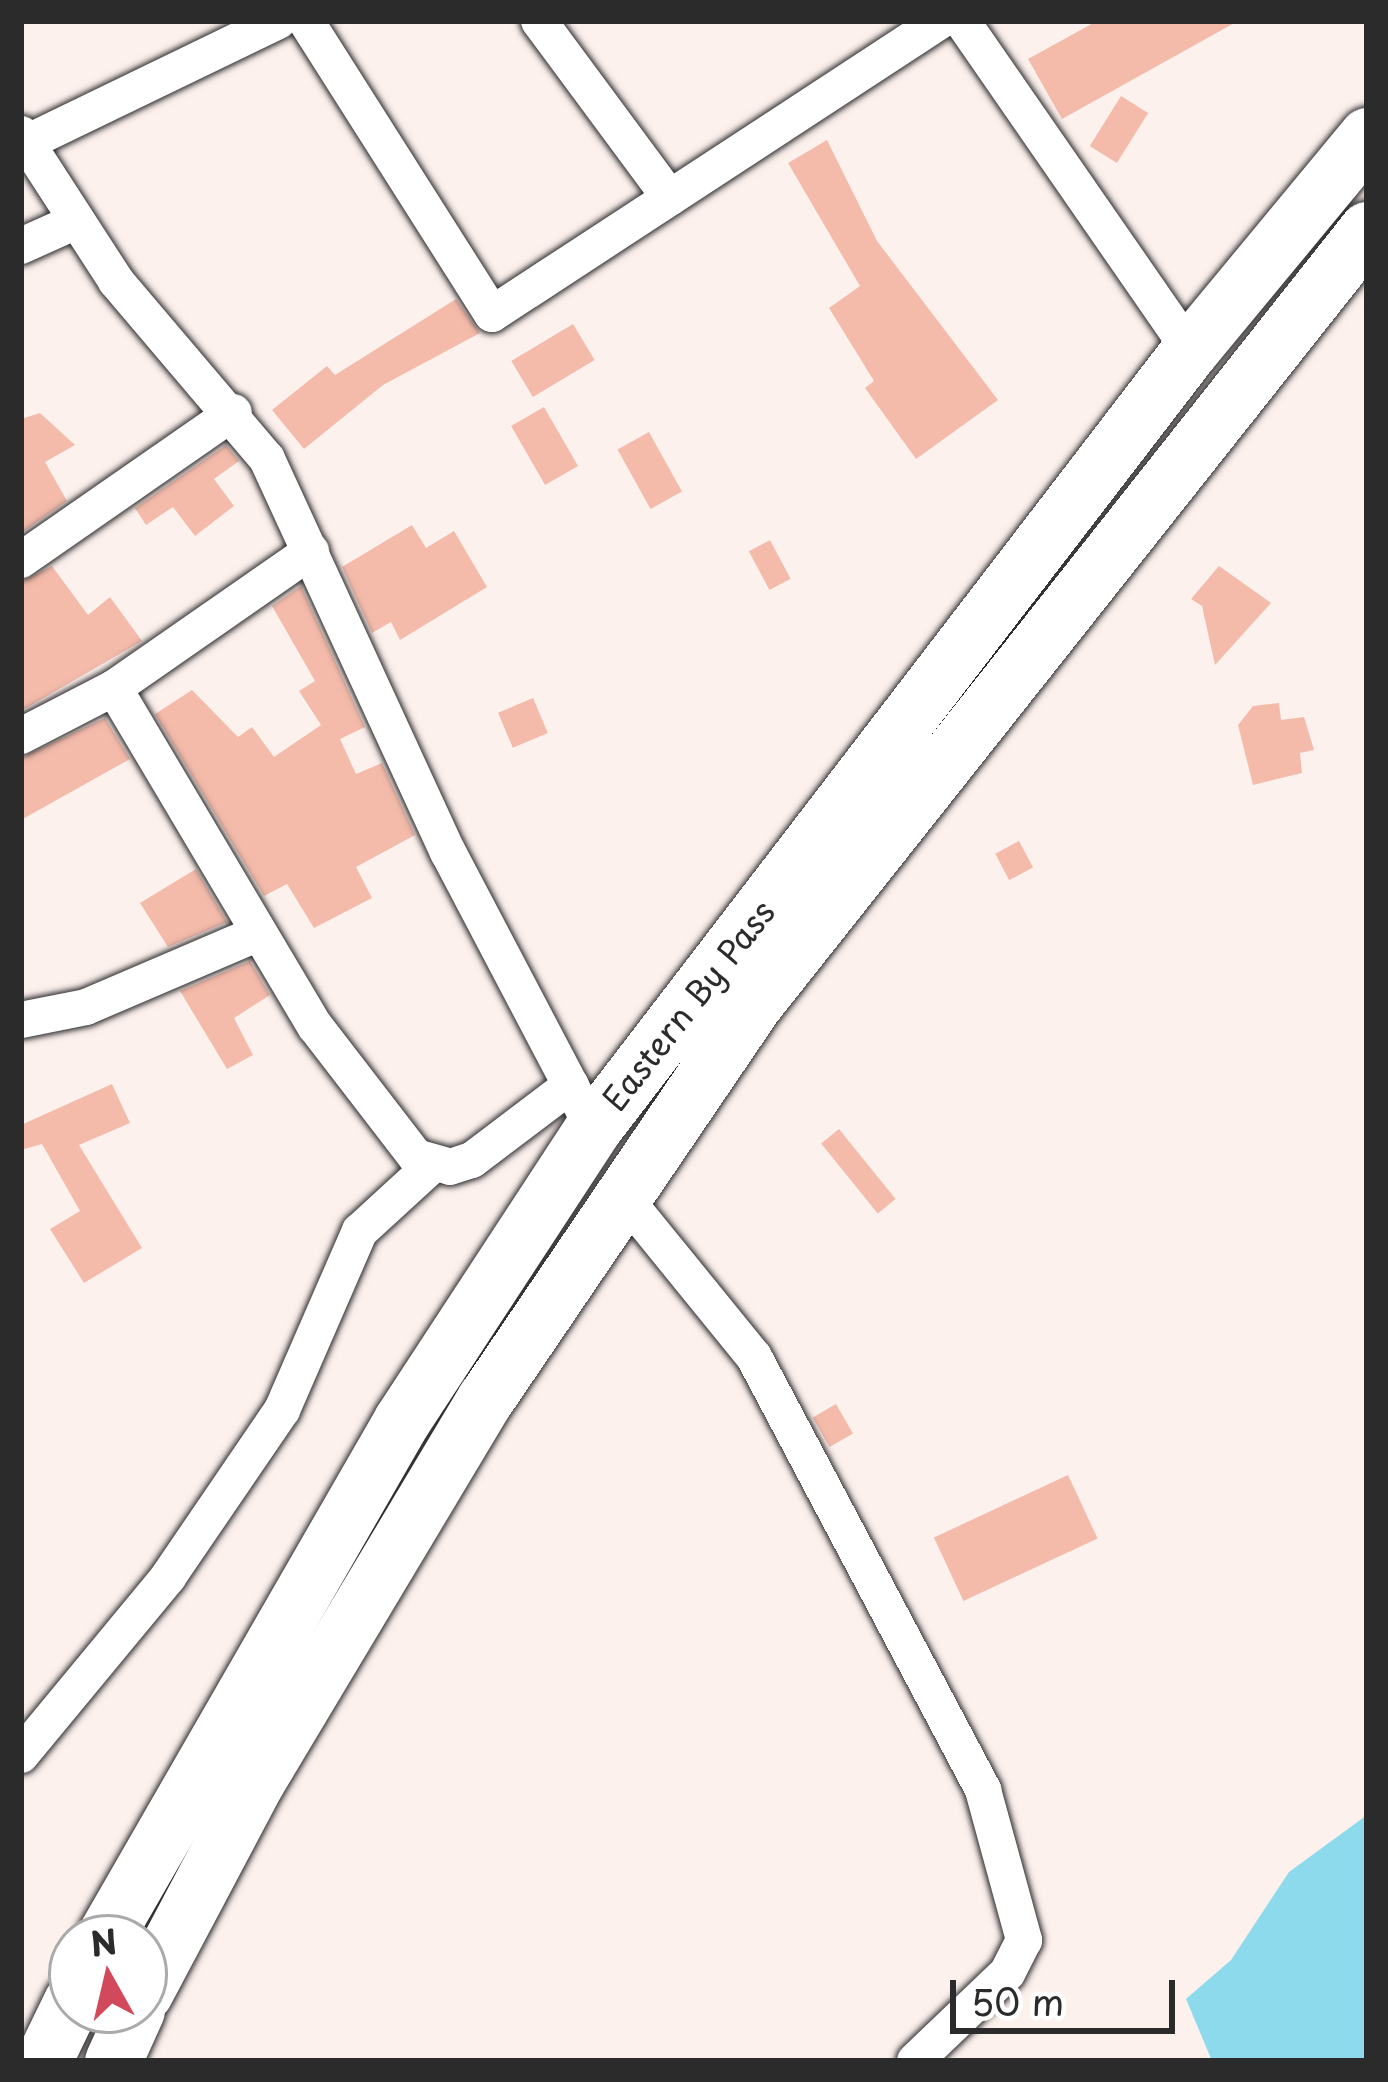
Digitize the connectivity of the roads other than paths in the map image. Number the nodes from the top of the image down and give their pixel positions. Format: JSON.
{"nodes":[{"id":1,"x":278,"y":21,"type":"edge"},
{"id":2,"x":305,"y":21,"type":"edge"},
{"id":3,"x":539,"y":21,"type":"edge"},
{"id":4,"x":940,"y":21,"type":"edge"},
{"id":5,"x":962,"y":21,"type":"edge"},
{"id":6,"x":1367,"y":136,"type":"edge"},
{"id":7,"x":24,"y":138,"type":"edge"},
{"id":8,"x":670,"y":198,"type":"junction"},
{"id":9,"x":72,"y":223,"type":"junction"},
{"id":10,"x":1367,"y":230,"type":"edge"},
{"id":11,"x":21,"y":247,"type":"edge"},
{"id":12,"x":1190,"y":350,"type":"junction"},
{"id":13,"x":234,"y":412,"type":"junction"},
{"id":14,"x":311,"y":551,"type":"junction"},
{"id":15,"x":21,"y":560,"type":"edge"},
{"id":16,"x":114,"y":688,"type":"junction"},
{"id":17,"x":21,"y":736,"type":"edge"},
{"id":18,"x":260,"y":933,"type":"junction"},
{"id":19,"x":21,"y":1019,"type":"edge"},
{"id":20,"x":582,"y":1107,"type":"junction"},
{"id":21,"x":432,"y":1165,"type":"junction"},
{"id":22,"x":623,"y":1197,"type":"junction"},
{"id":23,"x":21,"y":1755,"type":"edge"},
{"id":24,"x":118,"y":1914,"type":"edge"},
{"id":25,"x":168,"y":1950,"type":"edge"},
{"id":26,"x":915,"y":2061,"type":"edge"}],
"edges":[{"from":1,"to":7,"type":"street"},
{"from":2,"to":8,"type":"street"},
{"from":3,"to":8,"type":"street"},
{"from":4,"to":8,"type":"street"},
{"from":5,"to":12,"type":"street"},
{"from":6,"to":12,"type":"main road","name":"Eastern By Pass"},
{"from":7,"to":9,"type":"street"},
{"from":9,"to":11,"type":"street"},
{"from":9,"to":13,"type":"street"},
{"from":10,"to":22,"type":"main road","name":"Eastern By Pass"},
{"from":12,"to":20,"type":"main road","name":"Eastern By Pass"},
{"from":13,"to":14,"type":"street"},
{"from":13,"to":15,"type":"street"},
{"from":14,"to":16,"type":"street"},
{"from":14,"to":20,"type":"street"},
{"from":16,"to":17,"type":"street"},
{"from":16,"to":18,"type":"street"},
{"from":18,"to":19,"type":"street"},
{"from":18,"to":21,"type":"street"},
{"from":20,"to":21,"type":"street"},
{"from":20,"to":24,"type":"main road","name":"Eastern By Pass"},
{"from":21,"to":23,"type":"street"},
{"from":22,"to":25,"type":"main road","name":"Eastern By Pass"},
{"from":22,"to":26,"type":"street"}]}
